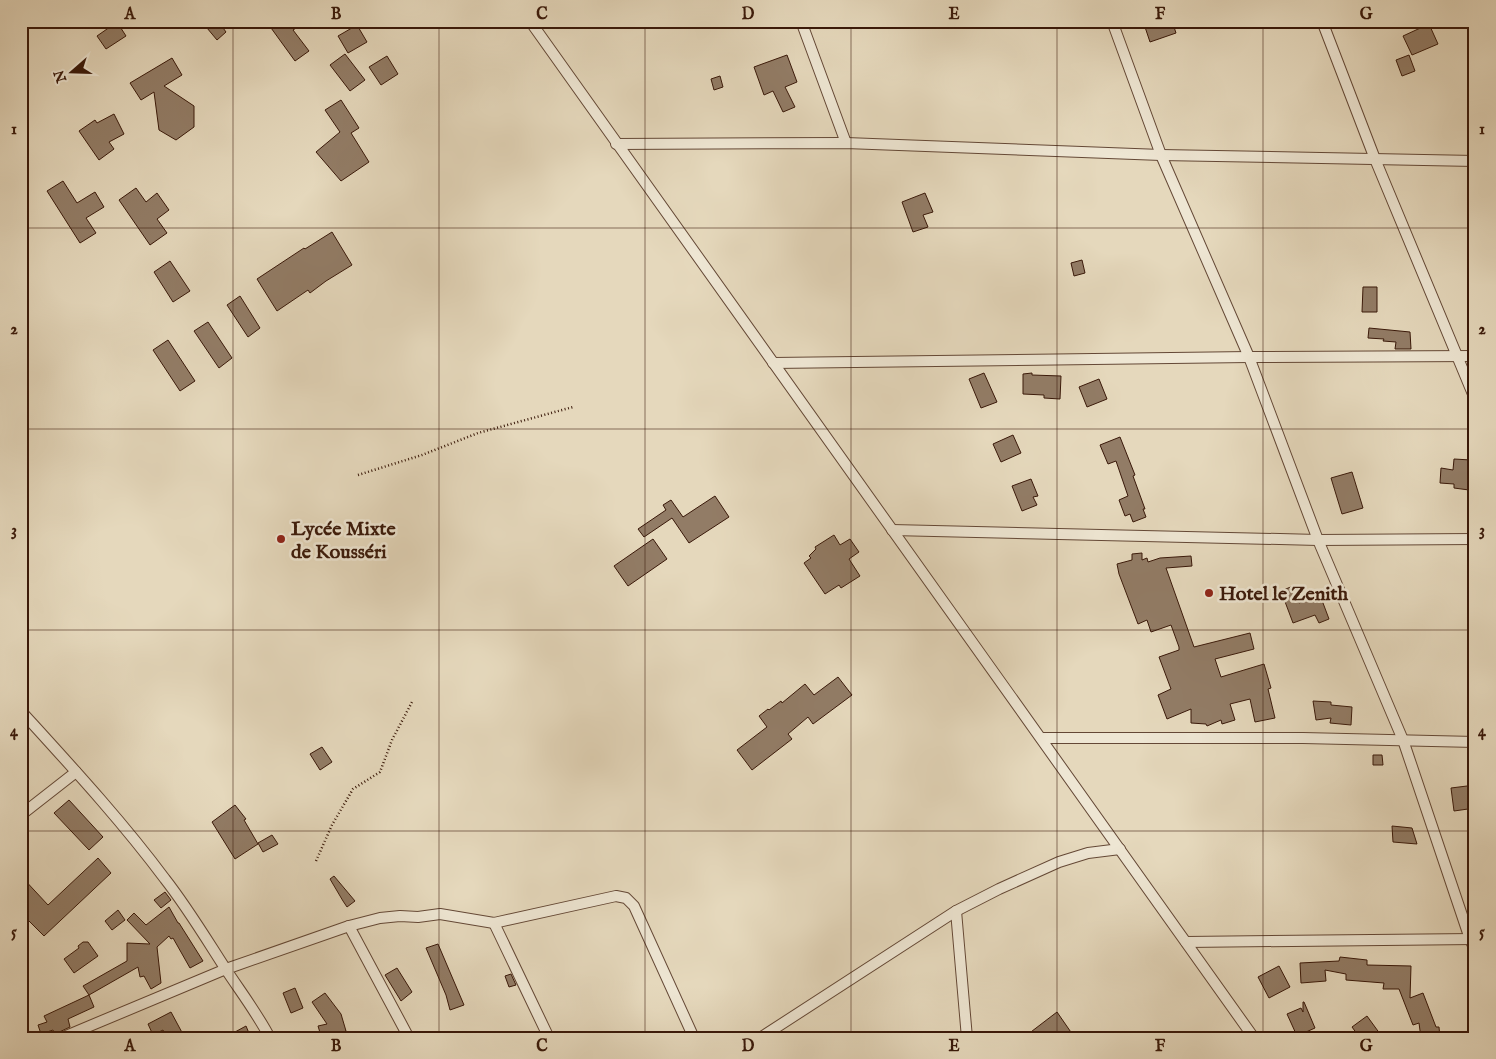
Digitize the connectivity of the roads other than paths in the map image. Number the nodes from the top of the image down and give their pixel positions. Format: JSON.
{"nodes":[{"id":1,"x":530,"y":21,"type":"edge"},
{"id":2,"x":801,"y":21,"type":"edge"},
{"id":3,"x":1112,"y":21,"type":"edge"},
{"id":4,"x":1322,"y":21,"type":"edge"},
{"id":5,"x":846,"y":143,"type":"junction"},
{"id":6,"x":616,"y":144,"type":"junction"},
{"id":7,"x":1161,"y":155,"type":"junction"},
{"id":8,"x":1375,"y":160,"type":"junction"},
{"id":9,"x":1475,"y":161,"type":"edge"},
{"id":10,"x":1475,"y":356,"type":"edge"},
{"id":11,"x":1249,"y":357,"type":"junction"},
{"id":12,"x":1458,"y":357,"type":"junction"},
{"id":13,"x":773,"y":363,"type":"junction"},
{"id":14,"x":1475,"y":399,"type":"edge"},
{"id":15,"x":892,"y":530,"type":"junction"},
{"id":16,"x":1475,"y":539,"type":"edge"},
{"id":17,"x":1318,"y":540,"type":"junction"},
{"id":18,"x":21,"y":711,"type":"edge"},
{"id":19,"x":1041,"y":738,"type":"junction"},
{"id":20,"x":1403,"y":740,"type":"junction"},
{"id":21,"x":1475,"y":742,"type":"edge"},
{"id":22,"x":76,"y":772,"type":"junction"},
{"id":23,"x":21,"y":815,"type":"edge"},
{"id":24,"x":1120,"y":848,"type":"junction"},
{"id":25,"x":956,"y":911,"type":"junction"},
{"id":26,"x":494,"y":923,"type":"junction"},
{"id":27,"x":349,"y":926,"type":"junction"},
{"id":28,"x":1472,"y":939,"type":"edge"},
{"id":29,"x":1186,"y":942,"type":"junction"},
{"id":30,"x":1475,"y":950,"type":"edge"},
{"id":31,"x":226,"y":969,"type":"junction"},
{"id":32,"x":61,"y":1038,"type":"edge"},
{"id":33,"x":270,"y":1038,"type":"edge"},
{"id":34,"x":409,"y":1038,"type":"edge"},
{"id":35,"x":549,"y":1038,"type":"edge"},
{"id":36,"x":694,"y":1038,"type":"edge"},
{"id":37,"x":760,"y":1038,"type":"edge"},
{"id":38,"x":967,"y":1038,"type":"edge"},
{"id":39,"x":1254,"y":1038,"type":"edge"}],
"edges":[{"from":1,"to":6,"type":"street"},
{"from":2,"to":5,"type":"street"},
{"from":3,"to":7,"type":"street"},
{"from":4,"to":8,"type":"street"},
{"from":5,"to":6,"type":"street"},
{"from":5,"to":7,"type":"street"},
{"from":6,"to":13,"type":"street"},
{"from":7,"to":8,"type":"street"},
{"from":7,"to":11,"type":"street"},
{"from":8,"to":9,"type":"street"},
{"from":8,"to":12,"type":"street"},
{"from":10,"to":12,"type":"street"},
{"from":11,"to":12,"type":"street"},
{"from":11,"to":13,"type":"street"},
{"from":11,"to":17,"type":"street"},
{"from":12,"to":14,"type":"street"},
{"from":13,"to":15,"type":"street"},
{"from":15,"to":17,"type":"street"},
{"from":15,"to":19,"type":"street"},
{"from":16,"to":17,"type":"street"},
{"from":17,"to":20,"type":"street"},
{"from":18,"to":22,"type":"street"},
{"from":19,"to":20,"type":"street"},
{"from":19,"to":24,"type":"street"},
{"from":20,"to":21,"type":"street"},
{"from":20,"to":28,"type":"street"},
{"from":22,"to":23,"type":"street"},
{"from":22,"to":31,"type":"street"},
{"from":24,"to":25,"type":"street"},
{"from":24,"to":29,"type":"street"},
{"from":25,"to":37,"type":"street"},
{"from":25,"to":38,"type":"street"},
{"from":26,"to":27,"type":"street"},
{"from":26,"to":35,"type":"street"},
{"from":26,"to":36,"type":"street"},
{"from":27,"to":31,"type":"street"},
{"from":27,"to":34,"type":"street"},
{"from":28,"to":29,"type":"street"},
{"from":28,"to":30,"type":"street"},
{"from":29,"to":39,"type":"street"},
{"from":31,"to":32,"type":"street"},
{"from":31,"to":33,"type":"street"}]}
